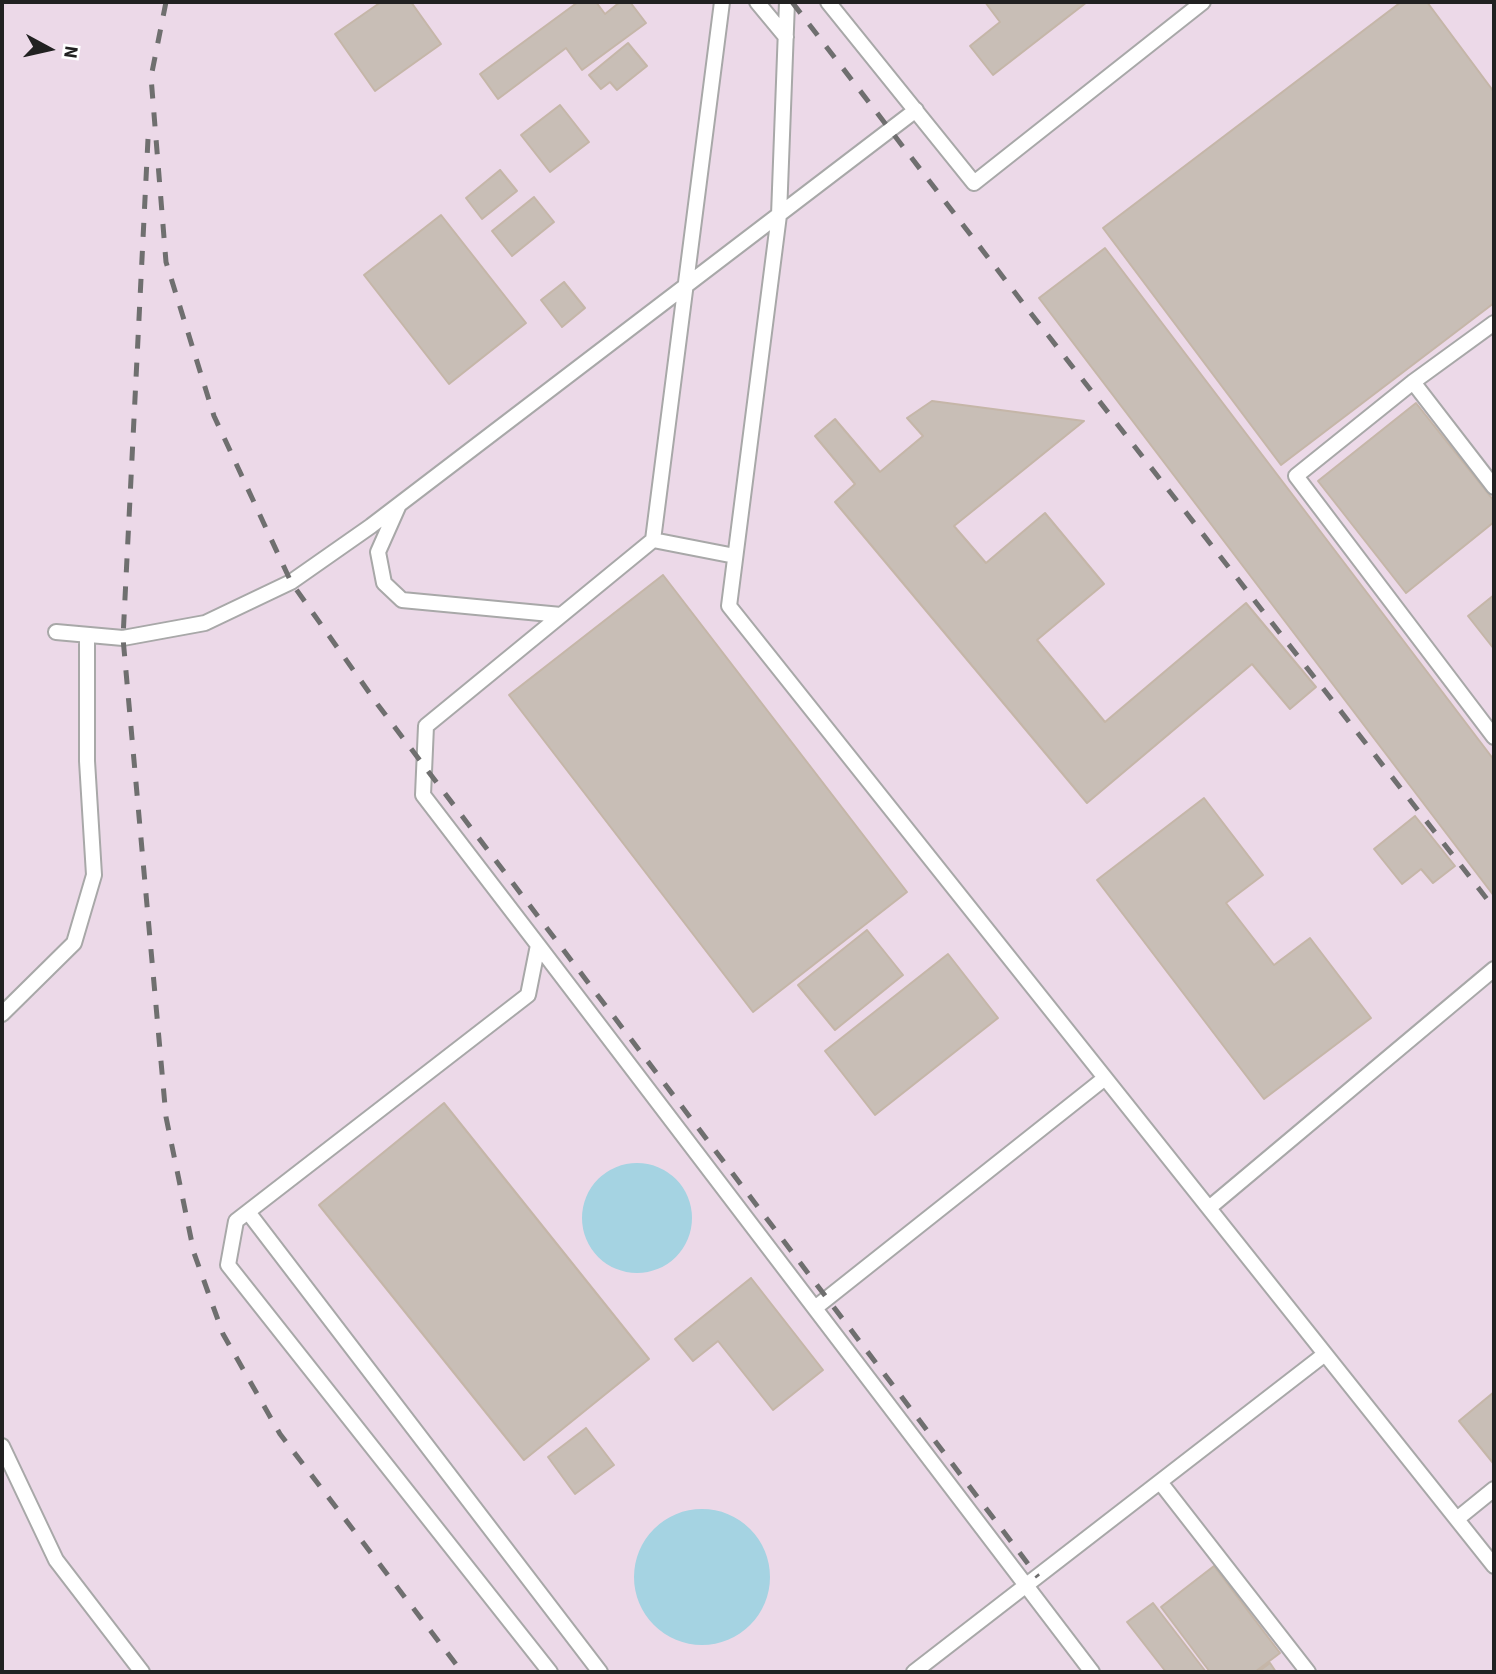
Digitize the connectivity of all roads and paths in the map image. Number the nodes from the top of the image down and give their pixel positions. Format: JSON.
{"nodes":[{"id":1,"x":722,"y":2,"type":"edge"},
{"id":2,"x":757,"y":2,"type":"edge"},
{"id":3,"x":787,"y":2,"type":"edge"},
{"id":4,"x":828,"y":2,"type":"edge"},
{"id":5,"x":1203,"y":2,"type":"edge"},
{"id":6,"x":786,"y":37,"type":"junction"},
{"id":7,"x":916,"y":110,"type":"junction"},
{"id":8,"x":779,"y":215,"type":"junction"},
{"id":9,"x":686,"y":287,"type":"junction"},
{"id":10,"x":1494,"y":323,"type":"edge"},
{"id":11,"x":1413,"y":382,"type":"junction"},
{"id":12,"x":1494,"y":487,"type":"edge"},
{"id":13,"x":398,"y":506,"type":"junction"},
{"id":14,"x":653,"y":540,"type":"junction"},
{"id":15,"x":736,"y":556,"type":"junction"},
{"id":16,"x":561,"y":615,"type":"junction"},
{"id":17,"x":55,"y":632,"type":"dead end"},
{"id":18,"x":88,"y":635,"type":"junction"},
{"id":19,"x":1494,"y":737,"type":"edge"},
{"id":20,"x":538,"y":945,"type":"junction"},
{"id":21,"x":1494,"y":969,"type":"edge"},
{"id":22,"x":2,"y":1014,"type":"edge"},
{"id":23,"x":1105,"y":1078,"type":"junction"},
{"id":24,"x":1209,"y":1208,"type":"junction"},
{"id":25,"x":248,"y":1212,"type":"junction"},
{"id":26,"x":815,"y":1308,"type":"junction"},
{"id":27,"x":1325,"y":1354,"type":"junction"},
{"id":28,"x":2,"y":1446,"type":"edge"},
{"id":29,"x":1160,"y":1482,"type":"junction"},
{"id":30,"x":1494,"y":1489,"type":"edge"},
{"id":31,"x":1457,"y":1519,"type":"junction"},
{"id":32,"x":1494,"y":1566,"type":"edge"},
{"id":33,"x":1026,"y":1586,"type":"junction"},
{"id":34,"x":142,"y":1672,"type":"edge"},
{"id":35,"x":550,"y":1672,"type":"edge"},
{"id":36,"x":600,"y":1672,"type":"edge"},
{"id":37,"x":914,"y":1672,"type":"edge"},
{"id":38,"x":1092,"y":1672,"type":"edge"},
{"id":39,"x":1308,"y":1672,"type":"edge"}],
"edges":[{"from":1,"to":9,"type":"lane"},
{"from":2,"to":6,"type":"lane"},
{"from":3,"to":6,"type":"lane"},
{"from":4,"to":7,"type":"lane"},
{"from":5,"to":7,"type":"lane"},
{"from":6,"to":8,"type":"lane"},
{"from":7,"to":8,"type":"lane"},
{"from":8,"to":9,"type":"lane"},
{"from":8,"to":15,"type":"lane"},
{"from":9,"to":13,"type":"lane"},
{"from":9,"to":14,"type":"lane"},
{"from":10,"to":11,"type":"lane"},
{"from":11,"to":12,"type":"lane"},
{"from":11,"to":19,"type":"lane"},
{"from":13,"to":16,"type":"lane"},
{"from":13,"to":18,"type":"lane"},
{"from":14,"to":15,"type":"lane"},
{"from":14,"to":16,"type":"lane"},
{"from":15,"to":23,"type":"lane"},
{"from":16,"to":20,"type":"lane"},
{"from":17,"to":18,"type":"lane"},
{"from":18,"to":22,"type":"lane"},
{"from":20,"to":25,"type":"lane"},
{"from":20,"to":26,"type":"lane"},
{"from":21,"to":24,"type":"lane"},
{"from":23,"to":24,"type":"lane"},
{"from":23,"to":26,"type":"lane"},
{"from":24,"to":27,"type":"lane"},
{"from":25,"to":35,"type":"lane"},
{"from":25,"to":36,"type":"lane"},
{"from":26,"to":33,"type":"lane"},
{"from":27,"to":29,"type":"lane"},
{"from":27,"to":31,"type":"lane"},
{"from":28,"to":34,"type":"lane"},
{"from":29,"to":33,"type":"lane"},
{"from":29,"to":39,"type":"lane"},
{"from":30,"to":31,"type":"lane"},
{"from":31,"to":32,"type":"lane"},
{"from":33,"to":37,"type":"lane"},
{"from":33,"to":38,"type":"lane"}]}
